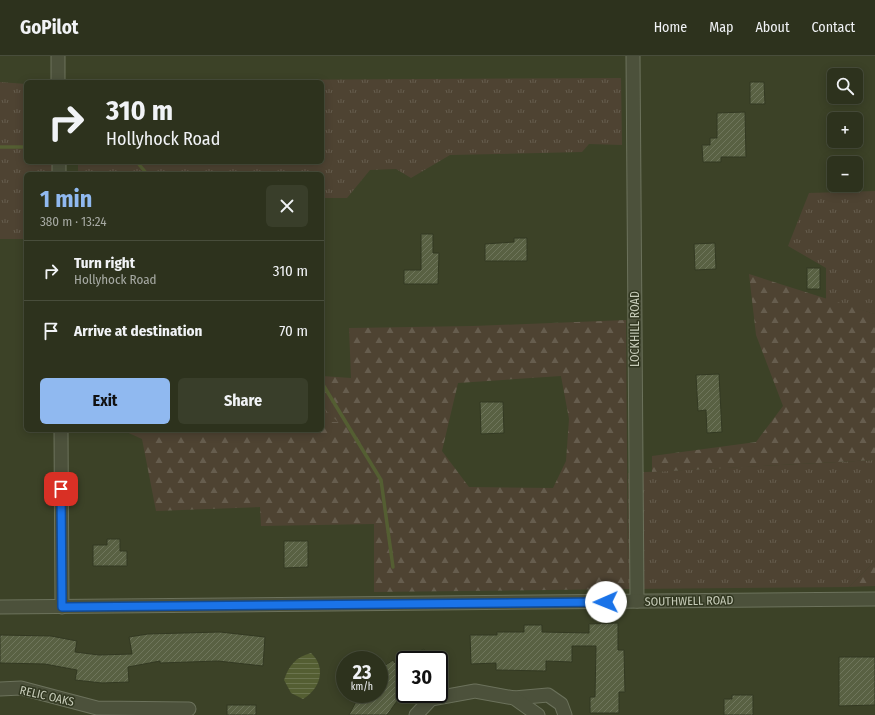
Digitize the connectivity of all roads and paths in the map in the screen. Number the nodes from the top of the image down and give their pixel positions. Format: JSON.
{"nodes":[{"id":1,"x":58,"y":56,"type":"edge"},
{"id":2,"x":633,"y":56,"type":"edge"},
{"id":3,"x":58,"y":80,"type":"edge"},
{"id":4,"x":60,"y":432,"type":"edge"},
{"id":5,"x":875,"y":599,"type":"edge"},
{"id":6,"x":637,"y":601,"type":"junction"},
{"id":7,"x":0,"y":607,"type":"edge"},
{"id":8,"x":62,"y":607,"type":"junction"},
{"id":9,"x":0,"y":689,"type":"edge"},
{"id":10,"x":514,"y":698,"type":"junction"},
{"id":11,"x":189,"y":708,"type":"dead end"},
{"id":12,"x":111,"y":712,"type":"edge"},
{"id":13,"x":416,"y":715,"type":"edge"},
{"id":14,"x":538,"y":715,"type":"edge"},
{"id":15,"x":565,"y":715,"type":"edge"}],
"edges":[{"from":1,"to":3,"type":"street"},
{"from":2,"to":6,"type":"street","name":"LOCKHILL ROAD"},
{"from":4,"to":8,"type":"street"},
{"from":5,"to":6,"type":"street","name":"SOUTHWELL ROAD"},
{"from":6,"to":8,"type":"street","name":"SOUTHWELL ROAD"},
{"from":7,"to":8,"type":"street","name":"SOUTHWELL ROAD"},
{"from":9,"to":12,"type":"street","name":"RELIC OAKS"},
{"from":10,"to":13,"type":"street"},
{"from":10,"to":14,"type":"street"},
{"from":10,"to":15,"type":"street"},
{"from":11,"to":12,"type":"street","name":"RELIC OAKS"}]}
